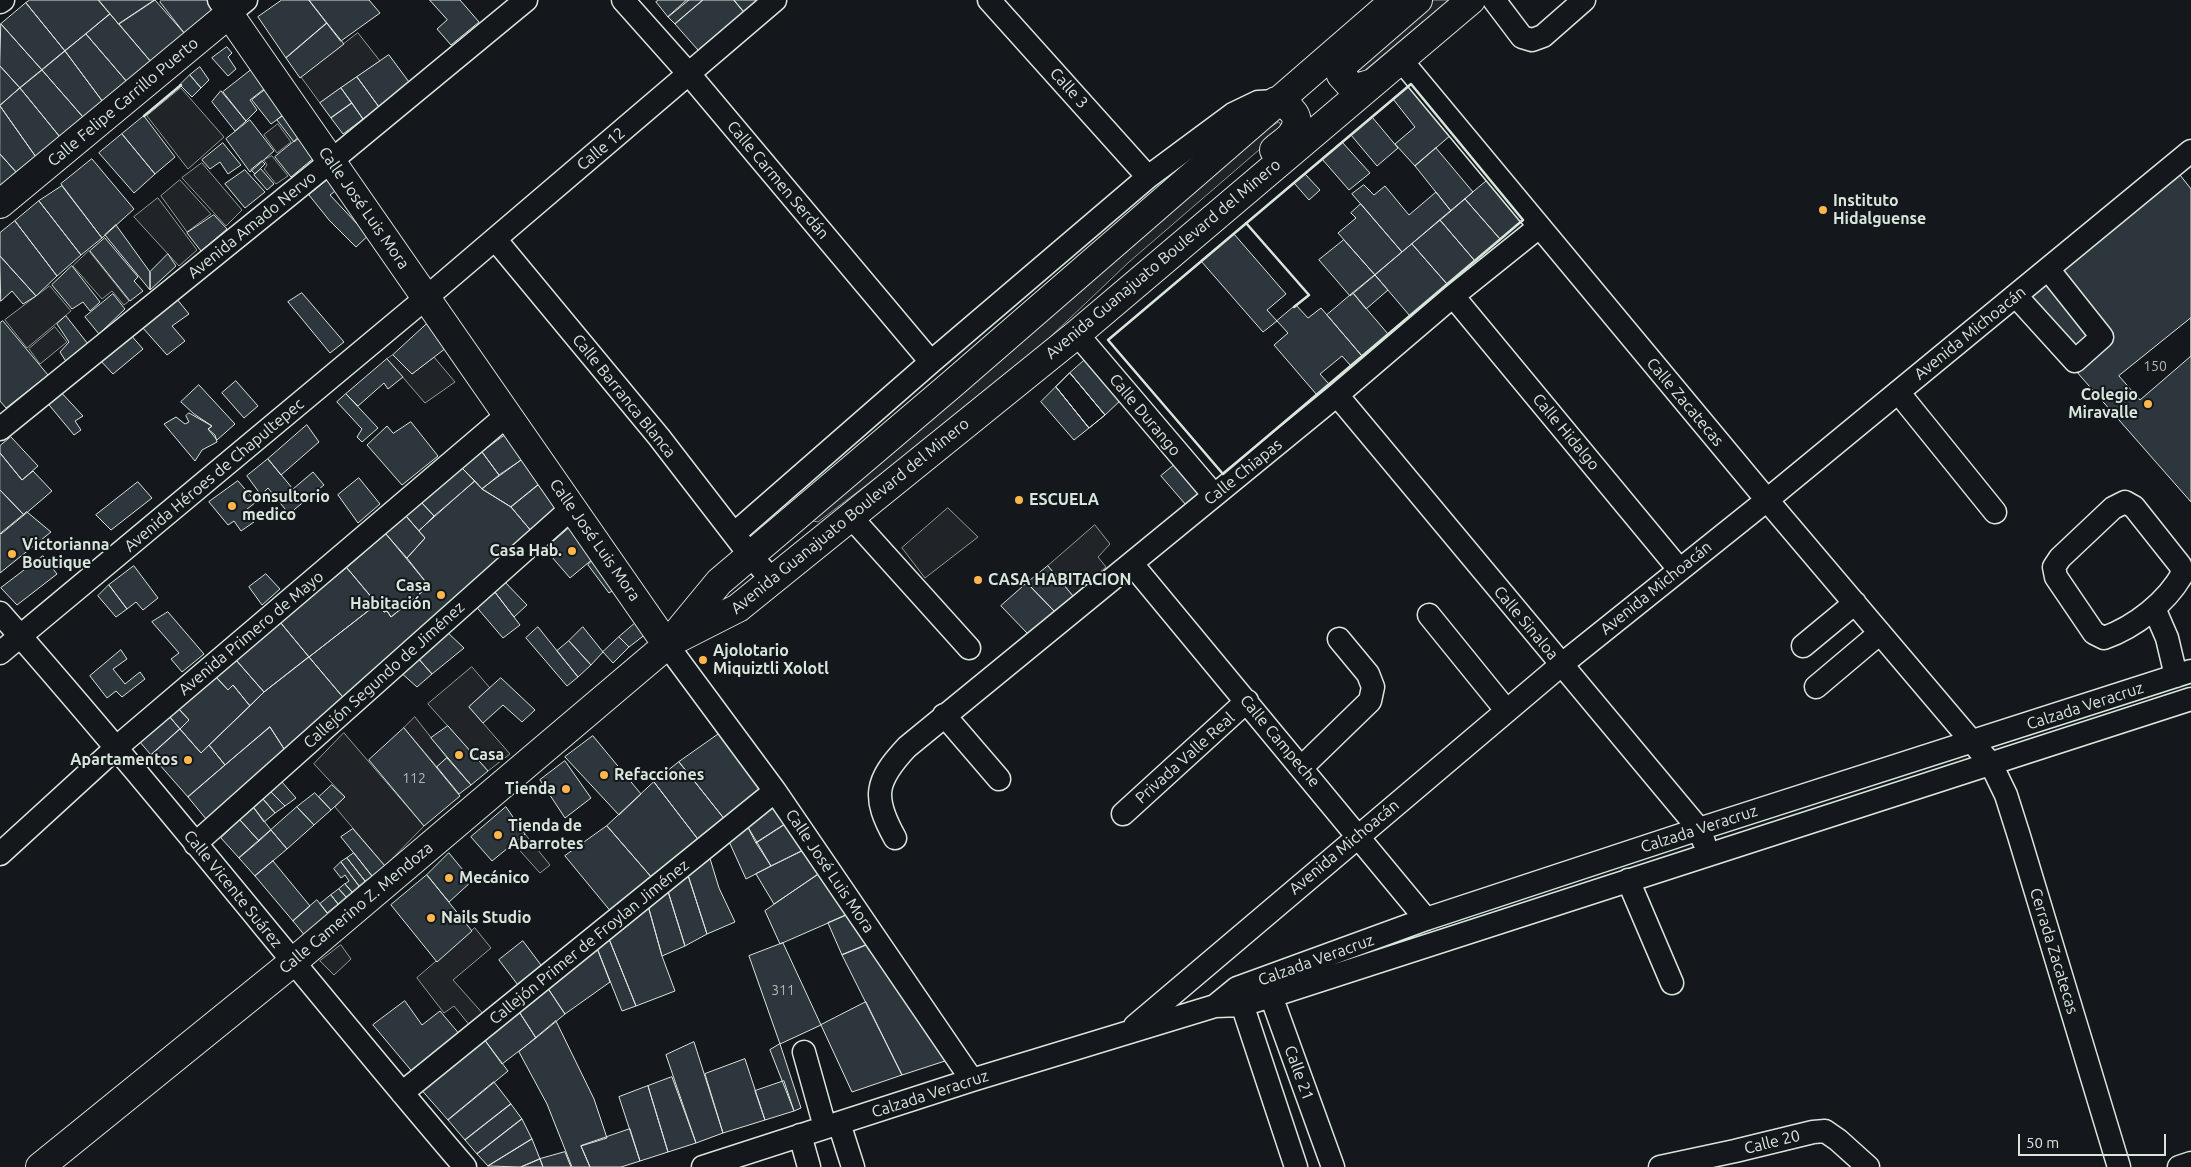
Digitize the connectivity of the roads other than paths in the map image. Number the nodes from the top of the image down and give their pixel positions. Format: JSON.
{"nodes":[{"id":1,"x":526,"y":0,"type":"edge"},
{"id":2,"x":623,"y":0,"type":"edge"},
{"id":3,"x":775,"y":0,"type":"edge"},
{"id":4,"x":989,"y":0,"type":"edge"},
{"id":5,"x":1395,"y":0,"type":"edge"},
{"id":6,"x":1418,"y":0,"type":"edge"},
{"id":7,"x":1471,"y":0,"type":"edge"},
{"id":8,"x":1494,"y":0,"type":"edge"},
{"id":9,"x":1584,"y":0,"type":"edge"},
{"id":10,"x":231,"y":5,"type":"edge"},
{"id":11,"x":1401,"y":60,"type":"junction"},
{"id":12,"x":688,"y":74,"type":"junction"},
{"id":13,"x":1373,"y":83,"type":"junction"},
{"id":14,"x":1276,"y":101,"type":"junction"},
{"id":15,"x":2191,"y":151,"type":"edge"},
{"id":16,"x":332,"y":161,"type":"junction"},
{"id":17,"x":1148,"y":177,"type":"junction"},
{"id":18,"x":0,"y":204,"type":"edge"},
{"id":19,"x":1539,"y":227,"type":"junction"},
{"id":20,"x":495,"y":239,"type":"junction"},
{"id":21,"x":2048,"y":269,"type":"junction"},
{"id":22,"x":1453,"y":296,"type":"junction"},
{"id":23,"x":2016,"y":296,"type":"junction"},
{"id":24,"x":427,"y":297,"type":"junction"},
{"id":25,"x":1104,"y":310,"type":"junction"},
{"id":26,"x":1077,"y":334,"type":"junction"},
{"id":27,"x":931,"y":362,"type":"junction"},
{"id":28,"x":1898,"y":392,"type":"junction"},
{"id":29,"x":1337,"y":395,"type":"junction"},
{"id":30,"x":506,"y":416,"type":"junction"},
{"id":31,"x":0,"y":429,"type":"edge"},
{"id":32,"x":1214,"y":495,"type":"junction"},
{"id":33,"x":1767,"y":500,"type":"junction"},
{"id":34,"x":573,"y":507,"type":"junction"},
{"id":35,"x":1995,"y":512,"type":"dead end"},
{"id":36,"x":850,"y":516,"type":"junction"},
{"id":37,"x":734,"y":534,"type":"junction"},
{"id":38,"x":750,"y":555,"type":"junction"},
{"id":39,"x":1132,"y":564,"type":"junction"},
{"id":40,"x":1679,"y":569,"type":"junction"},
{"id":41,"x":772,"y":580,"type":"junction"},
{"id":42,"x":1855,"y":603,"type":"junction"},
{"id":43,"x":2154,"y":608,"type":"junction"},
{"id":44,"x":0,"y":613,"type":"edge"},
{"id":45,"x":1429,"y":615,"type":"dead end"},
{"id":46,"x":1880,"y":633,"type":"junction"},
{"id":47,"x":21,"y":636,"type":"junction"},
{"id":48,"x":1339,"y":639,"type":"dead end"},
{"id":49,"x":667,"y":645,"type":"junction"},
{"id":50,"x":1803,"y":646,"type":"dead end"},
{"id":51,"x":968,"y":648,"type":"dead end"},
{"id":52,"x":0,"y":653,"type":"edge"},
{"id":53,"x":1560,"y":665,"type":"junction"},
{"id":54,"x":2183,"y":674,"type":"edge"},
{"id":55,"x":1816,"y":687,"type":"dead end"},
{"id":56,"x":2191,"y":698,"type":"edge"},
{"id":57,"x":1247,"y":702,"type":"junction"},
{"id":58,"x":1506,"y":710,"type":"junction"},
{"id":59,"x":944,"y":715,"type":"junction"},
{"id":60,"x":1972,"y":742,"type":"junction"},
{"id":61,"x":117,"y":747,"type":"junction"},
{"id":62,"x":1991,"y":764,"type":"junction"},
{"id":63,"x":1302,"y":767,"type":"junction"},
{"id":64,"x":999,"y":779,"type":"dead end"},
{"id":65,"x":775,"y":791,"type":"junction"},
{"id":66,"x":1123,"y":814,"type":"dead end"},
{"id":67,"x":1699,"y":829,"type":"junction"},
{"id":68,"x":1358,"y":835,"type":"junction"},
{"id":69,"x":895,"y":838,"type":"dead end"},
{"id":70,"x":195,"y":844,"type":"junction"},
{"id":71,"x":0,"y":854,"type":"edge"},
{"id":72,"x":1709,"y":854,"type":"junction"},
{"id":73,"x":1628,"y":880,"type":"junction"},
{"id":74,"x":1426,"y":919,"type":"junction"},
{"id":75,"x":293,"y":962,"type":"junction"},
{"id":76,"x":1672,"y":982,"type":"dead end"},
{"id":77,"x":1268,"y":987,"type":"junction"},
{"id":78,"x":1239,"y":997,"type":"junction"},
{"id":79,"x":1127,"y":1033,"type":"junction"},
{"id":80,"x":804,"y":1052,"type":"dead end"},
{"id":81,"x":972,"y":1080,"type":"junction"},
{"id":82,"x":402,"y":1093,"type":"junction"},
{"id":83,"x":832,"y":1125,"type":"junction"},
{"id":84,"x":800,"y":1135,"type":"junction"},
{"id":85,"x":1738,"y":1159,"type":"edge"},
{"id":86,"x":2191,"y":1163,"type":"edge"},
{"id":87,"x":40,"y":1167,"type":"edge"},
{"id":88,"x":465,"y":1167,"type":"edge"},
{"id":89,"x":703,"y":1167,"type":"edge"},
{"id":90,"x":809,"y":1167,"type":"edge"},
{"id":91,"x":853,"y":1167,"type":"edge"},
{"id":92,"x":1296,"y":1167,"type":"edge"},
{"id":93,"x":1333,"y":1167,"type":"edge"},
{"id":94,"x":1660,"y":1167,"type":"edge"},
{"id":95,"x":1868,"y":1167,"type":"edge"},
{"id":96,"x":2119,"y":1167,"type":"edge"},
{"id":97,"x":2179,"y":1167,"type":"edge"}],
"edges":[{"from":1,"to":16,"type":"street","name":"Avenida Amado Nervo"},
{"from":2,"to":12,"type":"street","name":"Calle Carmen Serdán"},
{"from":3,"to":12,"type":"street","name":"Calle 12"},
{"from":4,"to":17,"type":"street","name":"Calle 3"},
{"from":5,"to":14,"type":"main road","name":"Avenida Guanajuato Boulevard del Minero"},
{"from":6,"to":13,"type":"main road"},
{"from":7,"to":11,"type":"main road","name":"Avenida Guanajuato Boulevard del Minero"},
{"from":8,"to":9,"type":"street"},
{"from":10,"to":16,"type":"main road","name":"Calle José Luis Mora"},
{"from":10,"to":18,"type":"main road","name":"Calle Felipe Carrillo Puerto"},
{"from":11,"to":13,"type":"main road","name":"Avenida Guanajuato Boulevard del Minero"},
{"from":11,"to":19,"type":"street","name":"Calle Zacatecas"},
{"from":12,"to":20,"type":"street","name":"Calle 12"},
{"from":12,"to":27,"type":"street","name":"Calle Carmen Serdán"},
{"from":13,"to":25,"type":"main road","name":"Avenida Guanajuato Boulevard del Minero"},
{"from":14,"to":17,"type":"street"},
{"from":14,"to":25,"type":"main road"},
{"from":14,"to":38,"type":"main road","name":"Avenida Guanajuato Boulevard del Minero"},
{"from":15,"to":21,"type":"street","name":"Avenida Michoacán"},
{"from":16,"to":24,"type":"main road","name":"Calle José Luis Mora"},
{"from":16,"to":31,"type":"street","name":"Avenida Amado Nervo"},
{"from":17,"to":27,"type":"street"},
{"from":19,"to":22,"type":"street","name":"Calle Chiapas"},
{"from":19,"to":33,"type":"street","name":"Calle Zacatecas"},
{"from":20,"to":24,"type":"street","name":"Calle 12"},
{"from":20,"to":37,"type":"street","name":"Calle Barranca Blanca"},
{"from":21,"to":23,"type":"street","name":"Avenida Michoacán"},
{"from":21,"to":23,"type":"street"},
{"from":22,"to":29,"type":"street","name":"Calle Chiapas"},
{"from":22,"to":40,"type":"street","name":"Calle Hidalgo"},
{"from":23,"to":28,"type":"street","name":"Avenida Michoacán"},
{"from":24,"to":30,"type":"main road","name":"Calle José Luis Mora"},
{"from":24,"to":47,"type":"street","name":"Avenida Héroes de Chapultepec"},
{"from":25,"to":26,"type":"main road","name":"Avenida Guanajuato Boulevard del Minero"},
{"from":26,"to":32,"type":"street","name":"Calle Durango"},
{"from":26,"to":36,"type":"main road","name":"Avenida Guanajuato Boulevard del Minero"},
{"from":27,"to":37,"type":"street"},
{"from":28,"to":33,"type":"street","name":"Avenida Michoacán"},
{"from":28,"to":35,"type":"street"},
{"from":29,"to":32,"type":"street","name":"Calle Chiapas"},
{"from":29,"to":53,"type":"street","name":"Calle Sinaloa"},
{"from":30,"to":34,"type":"main road","name":"Calle José Luis Mora"},
{"from":30,"to":61,"type":"street","name":"Avenida Primero de Mayo"},
{"from":32,"to":39,"type":"street","name":"Calle Chiapas"},
{"from":33,"to":40,"type":"street","name":"Avenida Michoacán"},
{"from":33,"to":42,"type":"street","name":"Calle Zacatecas"},
{"from":34,"to":49,"type":"main road","name":"Calle José Luis Mora"},
{"from":34,"to":70,"type":"street","name":"Callejón Segundo de Jiménez"},
{"from":36,"to":41,"type":"main road","name":"Avenida Guanajuato Boulevard del Minero"},
{"from":36,"to":51,"type":"street"},
{"from":37,"to":38,"type":"street","name":"Calle Barranca Blanca"},
{"from":38,"to":41,"type":"street","name":"Calle Barranca Blanca"},
{"from":38,"to":49,"type":"main road","name":"Avenida Guanajuato Boulevard del Minero"},
{"from":39,"to":57,"type":"street","name":"Calle Campeche"},
{"from":39,"to":59,"type":"street","name":"Calle Chiapas"},
{"from":40,"to":53,"type":"street","name":"Avenida Michoacán"},
{"from":41,"to":49,"type":"main road","name":"Avenida Guanajuato Boulevard del Minero"},
{"from":42,"to":46,"type":"street","name":"Calle Zacatecas"},
{"from":42,"to":50,"type":"street"},
{"from":43,"to":43,"type":"street"},
{"from":43,"to":54,"type":"street"},
{"from":44,"to":47,"type":"street","name":"Calle Vicente Suárez"},
{"from":45,"to":58,"type":"street"},
{"from":46,"to":55,"type":"street"},
{"from":46,"to":60,"type":"street","name":"Calle Zacatecas"},
{"from":47,"to":52,"type":"street","name":"Avenida Héroes de Chapultepec"},
{"from":47,"to":61,"type":"street","name":"Calle Vicente Suárez"},
{"from":48,"to":63,"type":"street"},
{"from":49,"to":65,"type":"street","name":"Calle José Luis Mora"},
{"from":49,"to":75,"type":"main road","name":"Calle Camerino Z. Mendoza"},
{"from":53,"to":58,"type":"street","name":"Avenida Michoacán"},
{"from":53,"to":67,"type":"street","name":"Calle Sinaloa"},
{"from":54,"to":60,"type":"street","name":"Calzada Veracruz"},
{"from":56,"to":62,"type":"street","name":"Calzada Veracruz"},
{"from":57,"to":63,"type":"street","name":"Calle Campeche"},
{"from":57,"to":66,"type":"street","name":"Privada Valle Real"},
{"from":58,"to":68,"type":"street","name":"Avenida Michoacán"},
{"from":59,"to":64,"type":"street"},
{"from":59,"to":69,"type":"street","name":"Calle Chiapas"},
{"from":60,"to":62,"type":"street","name":"Cerrada Zacatecas"},
{"from":60,"to":67,"type":"street","name":"Calzada Veracruz"},
{"from":61,"to":70,"type":"street","name":"Calle Vicente Suárez"},
{"from":61,"to":71,"type":"street","name":"Avenida Primero de Mayo"},
{"from":62,"to":72,"type":"street","name":"Calzada Veracruz"},
{"from":62,"to":96,"type":"street","name":"Cerrada Zacatecas"},
{"from":63,"to":68,"type":"street","name":"Calle Campeche"},
{"from":65,"to":81,"type":"street","name":"Calle José Luis Mora"},
{"from":65,"to":82,"type":"street","name":"Callejón Primer de Froylan Jiménez"},
{"from":67,"to":72,"type":"street","name":"Calle Sinaloa"},
{"from":67,"to":74,"type":"street","name":"Calzada Veracruz"},
{"from":68,"to":74,"type":"street","name":"Calle Campeche"},
{"from":68,"to":79,"type":"street","name":"Avenida Michoacán"},
{"from":70,"to":75,"type":"street","name":"Calle Vicente Suárez"},
{"from":72,"to":73,"type":"street","name":"Calzada Veracruz"},
{"from":73,"to":76,"type":"street"},
{"from":73,"to":77,"type":"street","name":"Calzada Veracruz"},
{"from":74,"to":77,"type":"street","name":"Calzada Veracruz"},
{"from":75,"to":82,"type":"street","name":"Calle Vicente Suárez"},
{"from":75,"to":87,"type":"main road","name":"Calle Camerino Z. Mendoza"},
{"from":77,"to":78,"type":"street","name":"Calzada Veracruz"},
{"from":77,"to":93,"type":"street","name":"Calle 21"},
{"from":78,"to":79,"type":"street","name":"Calzada Veracruz"},
{"from":78,"to":92,"type":"street","name":"Calle 21"},
{"from":79,"to":81,"type":"street","name":"Calzada Veracruz"},
{"from":80,"to":83,"type":"street"},
{"from":81,"to":83,"type":"street","name":"Calzada Veracruz"},
{"from":82,"to":88,"type":"street","name":"Calle Vicente Suárez"},
{"from":83,"to":84,"type":"street","name":"Calzada Veracruz"},
{"from":83,"to":91,"type":"street"},
{"from":84,"to":89,"type":"street","name":"Calzada Veracruz"},
{"from":84,"to":90,"type":"street"},
{"from":85,"to":94,"type":"street","name":"Calle 20"},
{"from":85,"to":95,"type":"street","name":"Calle 20"},
{"from":86,"to":97,"type":"street"}]}
